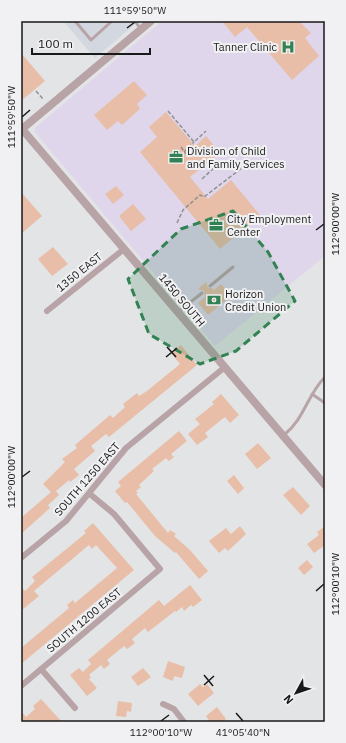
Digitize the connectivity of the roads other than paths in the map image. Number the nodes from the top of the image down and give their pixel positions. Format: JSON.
{"nodes":[{"id":1,"x":75,"y":21,"type":"edge"},
{"id":2,"x":112,"y":21,"type":"edge"},
{"id":3,"x":135,"y":21,"type":"edge"},
{"id":4,"x":151,"y":21,"type":"edge"},
{"id":5,"x":142,"y":29,"type":"junction"},
{"id":6,"x":21,"y":129,"type":"edge"},
{"id":7,"x":124,"y":249,"type":"junction"},
{"id":8,"x":233,"y":267,"type":"dead end"},
{"id":9,"x":210,"y":286,"type":"dead end"},
{"id":10,"x":202,"y":293,"type":"dead end"},
{"id":11,"x":47,"y":311,"type":"dead end"},
{"id":12,"x":178,"y":312,"type":"junction"},
{"id":13,"x":224,"y":367,"type":"junction"},
{"id":14,"x":325,"y":377,"type":"edge"},
{"id":15,"x":312,"y":394,"type":"junction"},
{"id":16,"x":325,"y":403,"type":"edge"},
{"id":17,"x":283,"y":436,"type":"junction"},
{"id":18,"x":325,"y":486,"type":"edge"},
{"id":19,"x":90,"y":494,"type":"junction"},
{"id":20,"x":21,"y":558,"type":"edge"},
{"id":21,"x":41,"y":669,"type":"junction"},
{"id":22,"x":21,"y":686,"type":"edge"},
{"id":23,"x":163,"y":704,"type":"dead end"},
{"id":24,"x":75,"y":708,"type":"dead end"},
{"id":25,"x":184,"y":722,"type":"edge"}],
"edges":[{"from":1,"to":2,"type":"lane"},
{"from":3,"to":5,"type":"lane"},
{"from":4,"to":5,"type":"street"},
{"from":5,"to":6,"type":"street"},
{"from":6,"to":7,"type":"street","name":"1450 SOUTH"},
{"from":7,"to":11,"type":"street","name":"1350 EAST"},
{"from":7,"to":12,"type":"street","name":"1450 SOUTH"},
{"from":8,"to":9,"type":"lane"},
{"from":10,"to":12,"type":"lane"},
{"from":12,"to":13,"type":"street","name":"1450 SOUTH"},
{"from":13,"to":17,"type":"street","name":"1450 SOUTH"},
{"from":13,"to":19,"type":"street","name":"SOUTH 1250 EAST"},
{"from":14,"to":15,"type":"lane"},
{"from":15,"to":16,"type":"lane"},
{"from":15,"to":17,"type":"lane"},
{"from":17,"to":18,"type":"street","name":"1450 SOUTH"},
{"from":19,"to":20,"type":"street","name":"SOUTH 1250 EAST"},
{"from":19,"to":21,"type":"street","name":"SOUTH 1200 EAST"},
{"from":21,"to":22,"type":"street","name":"SOUTH 1200 EAST"},
{"from":21,"to":24,"type":"street"},
{"from":23,"to":25,"type":"street"}]}
